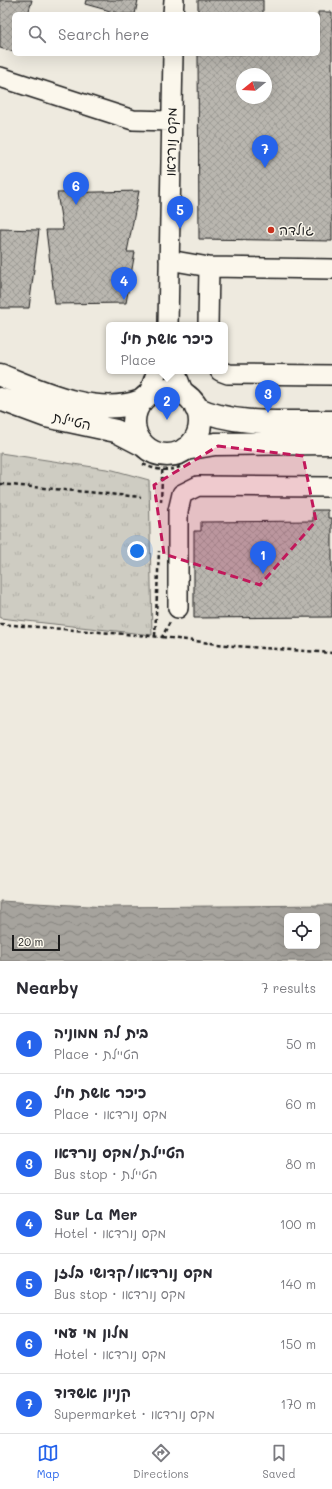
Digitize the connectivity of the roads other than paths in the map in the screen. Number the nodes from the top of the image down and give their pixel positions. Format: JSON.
{"nodes":[{"id":1,"x":174,"y":0,"type":"edge"},
{"id":2,"x":174,"y":12,"type":"edge"},
{"id":3,"x":173,"y":56,"type":"edge"},
{"id":4,"x":0,"y":77,"type":"edge"},
{"id":5,"x":171,"y":121,"type":"junction"},
{"id":6,"x":169,"y":260,"type":"junction"},
{"id":7,"x":209,"y":267,"type":"junction"},
{"id":8,"x":332,"y":269,"type":"edge"},
{"id":9,"x":168,"y":322,"type":"edge"},
{"id":10,"x":208,"y":322,"type":"edge"},
{"id":11,"x":156,"y":374,"type":"edge"},
{"id":12,"x":176,"y":374,"type":"edge"},
{"id":13,"x":228,"y":374,"type":"edge"},
{"id":14,"x":0,"y":375,"type":"edge"},
{"id":15,"x":332,"y":375,"type":"edge"},
{"id":16,"x":144,"y":398,"type":"junction"},
{"id":17,"x":0,"y":399,"type":"edge"},
{"id":18,"x":190,"y":401,"type":"junction"},
{"id":19,"x":332,"y":422,"type":"edge"},
{"id":20,"x":332,"y":444,"type":"edge"},
{"id":21,"x":142,"y":454,"type":"junction"},
{"id":22,"x":185,"y":457,"type":"junction"},
{"id":23,"x":332,"y":487,"type":"edge"},
{"id":24,"x":178,"y":608,"type":"road end"}],
"edges":[{"from":1,"to":2,"type":"street"},
{"from":3,"to":5,"type":"street","name":"מקס נורדאו"},
{"from":4,"to":5,"type":"street"},
{"from":5,"to":6,"type":"street","name":"מקס נורדאו"},
{"from":6,"to":7,"type":"street"},
{"from":6,"to":9,"type":"street","name":"מקס נורדאו"},
{"from":7,"to":8,"type":"street"},
{"from":7,"to":10,"type":"street"},
{"from":11,"to":16,"type":"street"},
{"from":12,"to":18,"type":"street"},
{"from":13,"to":15,"type":"street"},
{"from":14,"to":16,"type":"main road","name":"הטיילת"},
{"from":16,"to":18,"type":"main road"},
{"from":16,"to":21,"type":"main road"},
{"from":17,"to":21,"type":"main road","name":"הטיילת"},
{"from":18,"to":19,"type":"main road"},
{"from":18,"to":22,"type":"main road"},
{"from":20,"to":22,"type":"main road"},
{"from":21,"to":22,"type":"main road"},
{"from":23,"to":24,"type":"street"}]}
